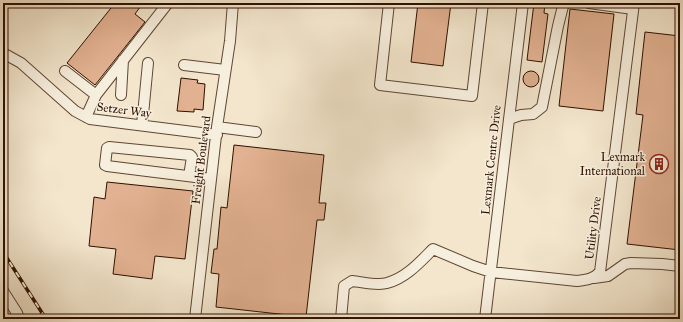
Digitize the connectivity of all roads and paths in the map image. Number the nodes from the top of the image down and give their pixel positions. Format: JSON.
{"nodes":[{"id":1,"x":168,"y":3,"type":"edge"},
{"id":2,"x":233,"y":3,"type":"edge"},
{"id":3,"x":389,"y":3,"type":"edge"},
{"id":4,"x":483,"y":3,"type":"edge"},
{"id":5,"x":523,"y":3,"type":"edge"},
{"id":6,"x":566,"y":3,"type":"edge"},
{"id":7,"x":590,"y":3,"type":"edge"},
{"id":8,"x":633,"y":6,"type":"edge"},
{"id":9,"x":3,"y":53,"type":"edge"},
{"id":10,"x":123,"y":60,"type":"junction"},
{"id":11,"x":148,"y":63,"type":"dead end"},
{"id":12,"x":184,"y":65,"type":"dead end"},
{"id":13,"x":225,"y":70,"type":"junction"},
{"id":14,"x":65,"y":71,"type":"dead end"},
{"id":15,"x":96,"y":95,"type":"junction"},
{"id":16,"x":121,"y":95,"type":"dead end"},
{"id":17,"x":86,"y":117,"type":"junction"},
{"id":18,"x":509,"y":119,"type":"junction"},
{"id":19,"x":142,"y":125,"type":"junction"},
{"id":20,"x":217,"y":131,"type":"junction"},
{"id":21,"x":256,"y":132,"type":"dead end"},
{"id":22,"x":189,"y":176,"type":"junction"},
{"id":23,"x":211,"y":179,"type":"junction"},
{"id":24,"x":680,"y":266,"type":"edge"},
{"id":25,"x":491,"y":272,"type":"junction"},
{"id":26,"x":592,"y":279,"type":"junction"},
{"id":27,"x":3,"y":291,"type":"edge"},
{"id":28,"x":19,"y":319,"type":"edge"},
{"id":29,"x":194,"y":319,"type":"edge"},
{"id":30,"x":342,"y":319,"type":"edge"},
{"id":31,"x":485,"y":319,"type":"edge"}],
"edges":[{"from":1,"to":10,"type":"lane"},
{"from":2,"to":13,"type":"lane","name":"Freight Boulevard"},
{"from":3,"to":4,"type":"lane"},
{"from":5,"to":18,"type":"lane","name":"Lexmark Centre Drive"},
{"from":6,"to":18,"type":"lane"},
{"from":7,"to":8,"type":"lane"},
{"from":8,"to":26,"type":"lane","name":"Utility Drive"},
{"from":9,"to":17,"type":"lane","name":"Setzer Way"},
{"from":10,"to":15,"type":"lane"},
{"from":10,"to":16,"type":"lane"},
{"from":11,"to":19,"type":"lane"},
{"from":12,"to":13,"type":"lane"},
{"from":13,"to":20,"type":"lane","name":"Freight Boulevard"},
{"from":14,"to":15,"type":"lane"},
{"from":15,"to":17,"type":"lane"},
{"from":17,"to":19,"type":"lane","name":"Setzer Way"},
{"from":18,"to":25,"type":"lane","name":"Lexmark Centre Drive"},
{"from":19,"to":20,"type":"lane","name":"Setzer Way"},
{"from":20,"to":21,"type":"lane","name":"Setzer Way"},
{"from":20,"to":23,"type":"lane","name":"Freight Boulevard"},
{"from":22,"to":22,"type":"lane"},
{"from":22,"to":23,"type":"lane"},
{"from":23,"to":29,"type":"lane","name":"Freight Boulevard"},
{"from":24,"to":26,"type":"lane"},
{"from":25,"to":26,"type":"lane"},
{"from":25,"to":30,"type":"lane"},
{"from":25,"to":31,"type":"lane","name":"Lexmark Centre Drive"},
{"from":27,"to":28,"type":"lane"}]}
